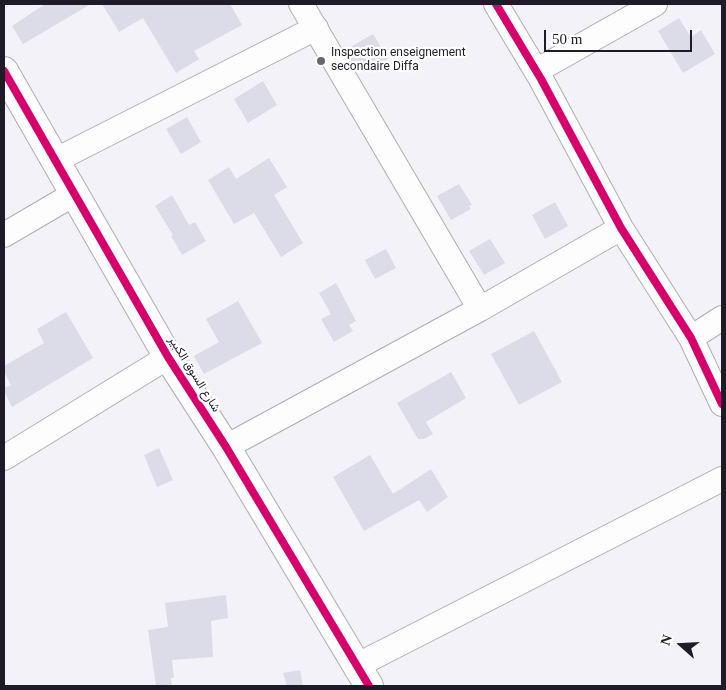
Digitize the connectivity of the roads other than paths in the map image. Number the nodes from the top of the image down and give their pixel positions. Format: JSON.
{"nodes":[{"id":1,"x":301,"y":4,"type":"edge"},
{"id":2,"x":496,"y":4,"type":"edge"},
{"id":3,"x":655,"y":4,"type":"edge"},
{"id":4,"x":316,"y":28,"type":"junction"},
{"id":5,"x":4,"y":71,"type":"edge"},
{"id":6,"x":536,"y":71,"type":"junction"},
{"id":7,"x":56,"y":160,"type":"junction"},
{"id":8,"x":74,"y":194,"type":"junction"},
{"id":9,"x":621,"y":228,"type":"junction"},
{"id":10,"x":4,"y":234,"type":"edge"},
{"id":11,"x":480,"y":309,"type":"junction"},
{"id":12,"x":722,"y":318,"type":"edge"},
{"id":13,"x":691,"y":338,"type":"junction"},
{"id":14,"x":168,"y":357,"type":"junction"},
{"id":15,"x":722,"y":404,"type":"edge"},
{"id":16,"x":226,"y":447,"type":"junction"},
{"id":17,"x":4,"y":458,"type":"edge"},
{"id":18,"x":722,"y":478,"type":"edge"},
{"id":19,"x":364,"y":676,"type":"edge"}],
"edges":[{"from":1,"to":4,"type":"street"},
{"from":2,"to":6,"type":"street"},
{"from":3,"to":6,"type":"street"},
{"from":4,"to":7,"type":"street"},
{"from":4,"to":11,"type":"street"},
{"from":5,"to":7,"type":"street","name":"شارع السوق الكبير"},
{"from":6,"to":9,"type":"street"},
{"from":7,"to":8,"type":"street","name":"شارع السوق الكبير"},
{"from":8,"to":10,"type":"street"},
{"from":8,"to":14,"type":"street","name":"شارع السوق الكبير"},
{"from":9,"to":11,"type":"street"},
{"from":9,"to":13,"type":"street"},
{"from":11,"to":16,"type":"street"},
{"from":12,"to":13,"type":"street"},
{"from":13,"to":15,"type":"street"},
{"from":14,"to":16,"type":"street","name":"شارع السوق الكبير"},
{"from":14,"to":17,"type":"street"},
{"from":16,"to":19,"type":"street","name":"شارع السوق الكبير"},
{"from":18,"to":19,"type":"street"}]}
